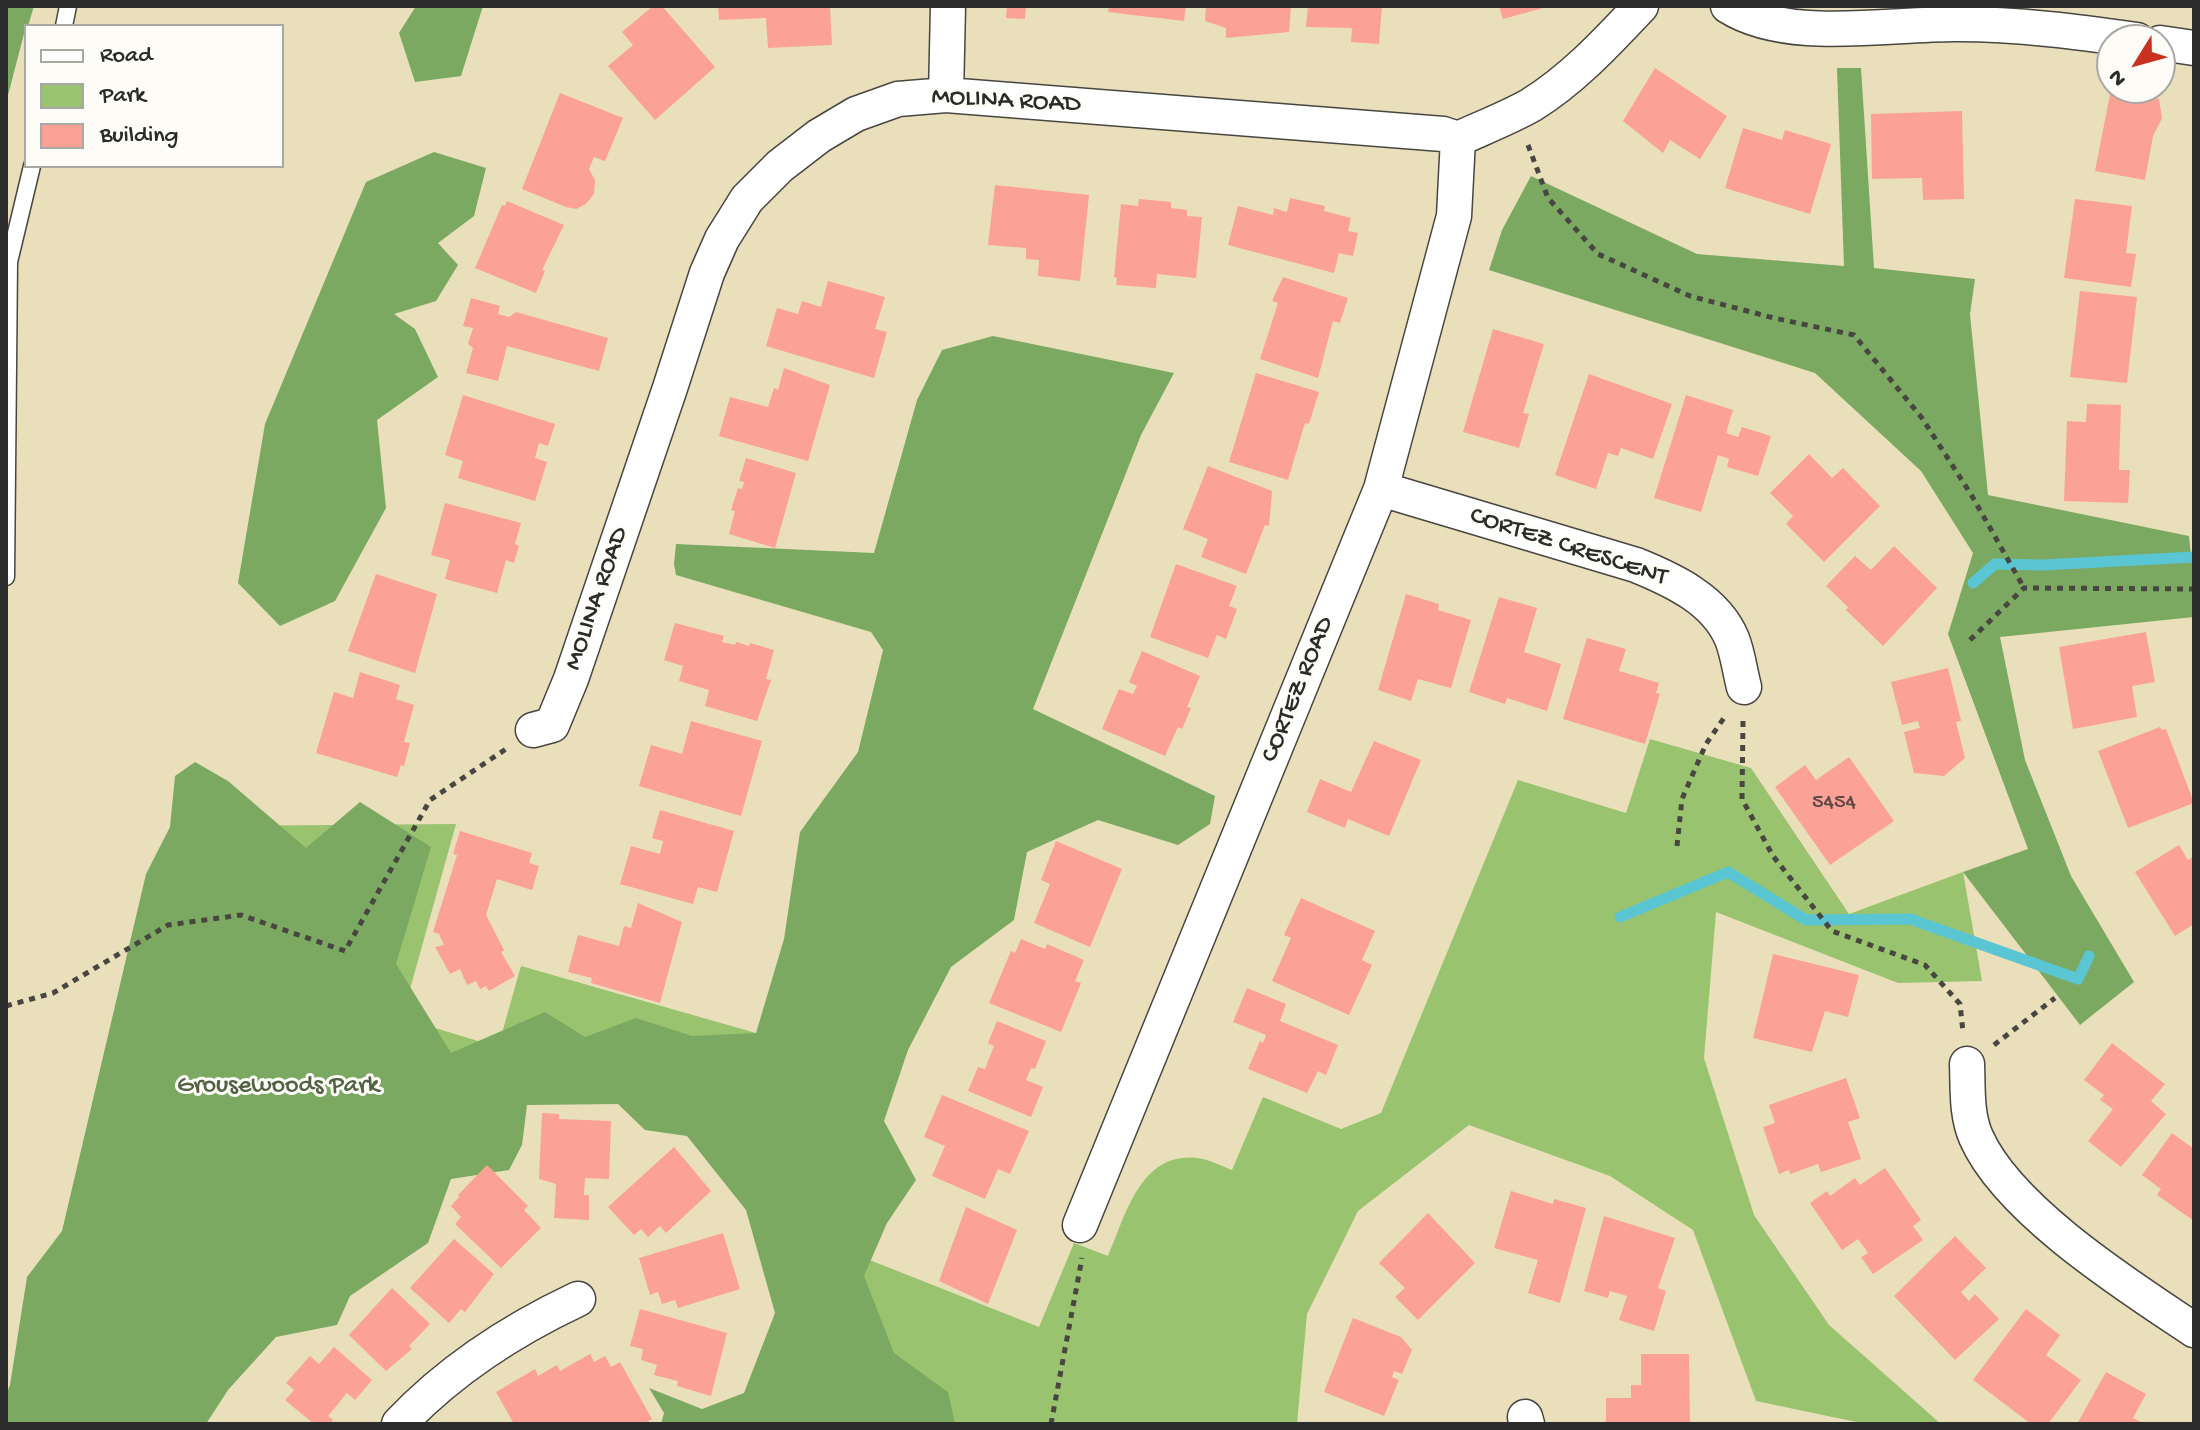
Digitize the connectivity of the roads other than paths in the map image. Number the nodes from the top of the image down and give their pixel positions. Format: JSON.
{"nodes":[{"id":1,"x":948,"y":6,"type":"edge"},
{"id":2,"x":1641,"y":6,"type":"edge"},
{"id":3,"x":1728,"y":6,"type":"edge"},
{"id":4,"x":2096,"y":35,"type":"edge"},
{"id":5,"x":946,"y":95,"type":"junction"},
{"id":6,"x":1458,"y":139,"type":"junction"},
{"id":7,"x":32,"y":168,"type":"edge"},
{"id":8,"x":1381,"y":489,"type":"junction"},
{"id":9,"x":6,"y":577,"type":"edge"},
{"id":10,"x":1744,"y":687,"type":"road end"},
{"id":11,"x":533,"y":730,"type":"road end"},
{"id":12,"x":1967,"y":1064,"type":"road end"},
{"id":13,"x":1080,"y":1225,"type":"road end"},
{"id":14,"x":578,"y":1299,"type":"dead end"},
{"id":15,"x":2194,"y":1330,"type":"edge"},
{"id":16,"x":399,"y":1424,"type":"edge"}],
"edges":[{"from":1,"to":5,"type":"street"},
{"from":2,"to":6,"type":"street"},
{"from":3,"to":4,"type":"street"},
{"from":5,"to":6,"type":"street","name":"MOLINA ROAD"},
{"from":5,"to":11,"type":"street","name":"MOLINA ROAD"},
{"from":6,"to":8,"type":"street","name":"CORTEZ ROAD"},
{"from":7,"to":9,"type":"lane"},
{"from":8,"to":10,"type":"street","name":"CORTEZ CRESCENT"},
{"from":8,"to":13,"type":"street","name":"CORTEZ ROAD"},
{"from":12,"to":15,"type":"street"},
{"from":14,"to":16,"type":"street"}]}
